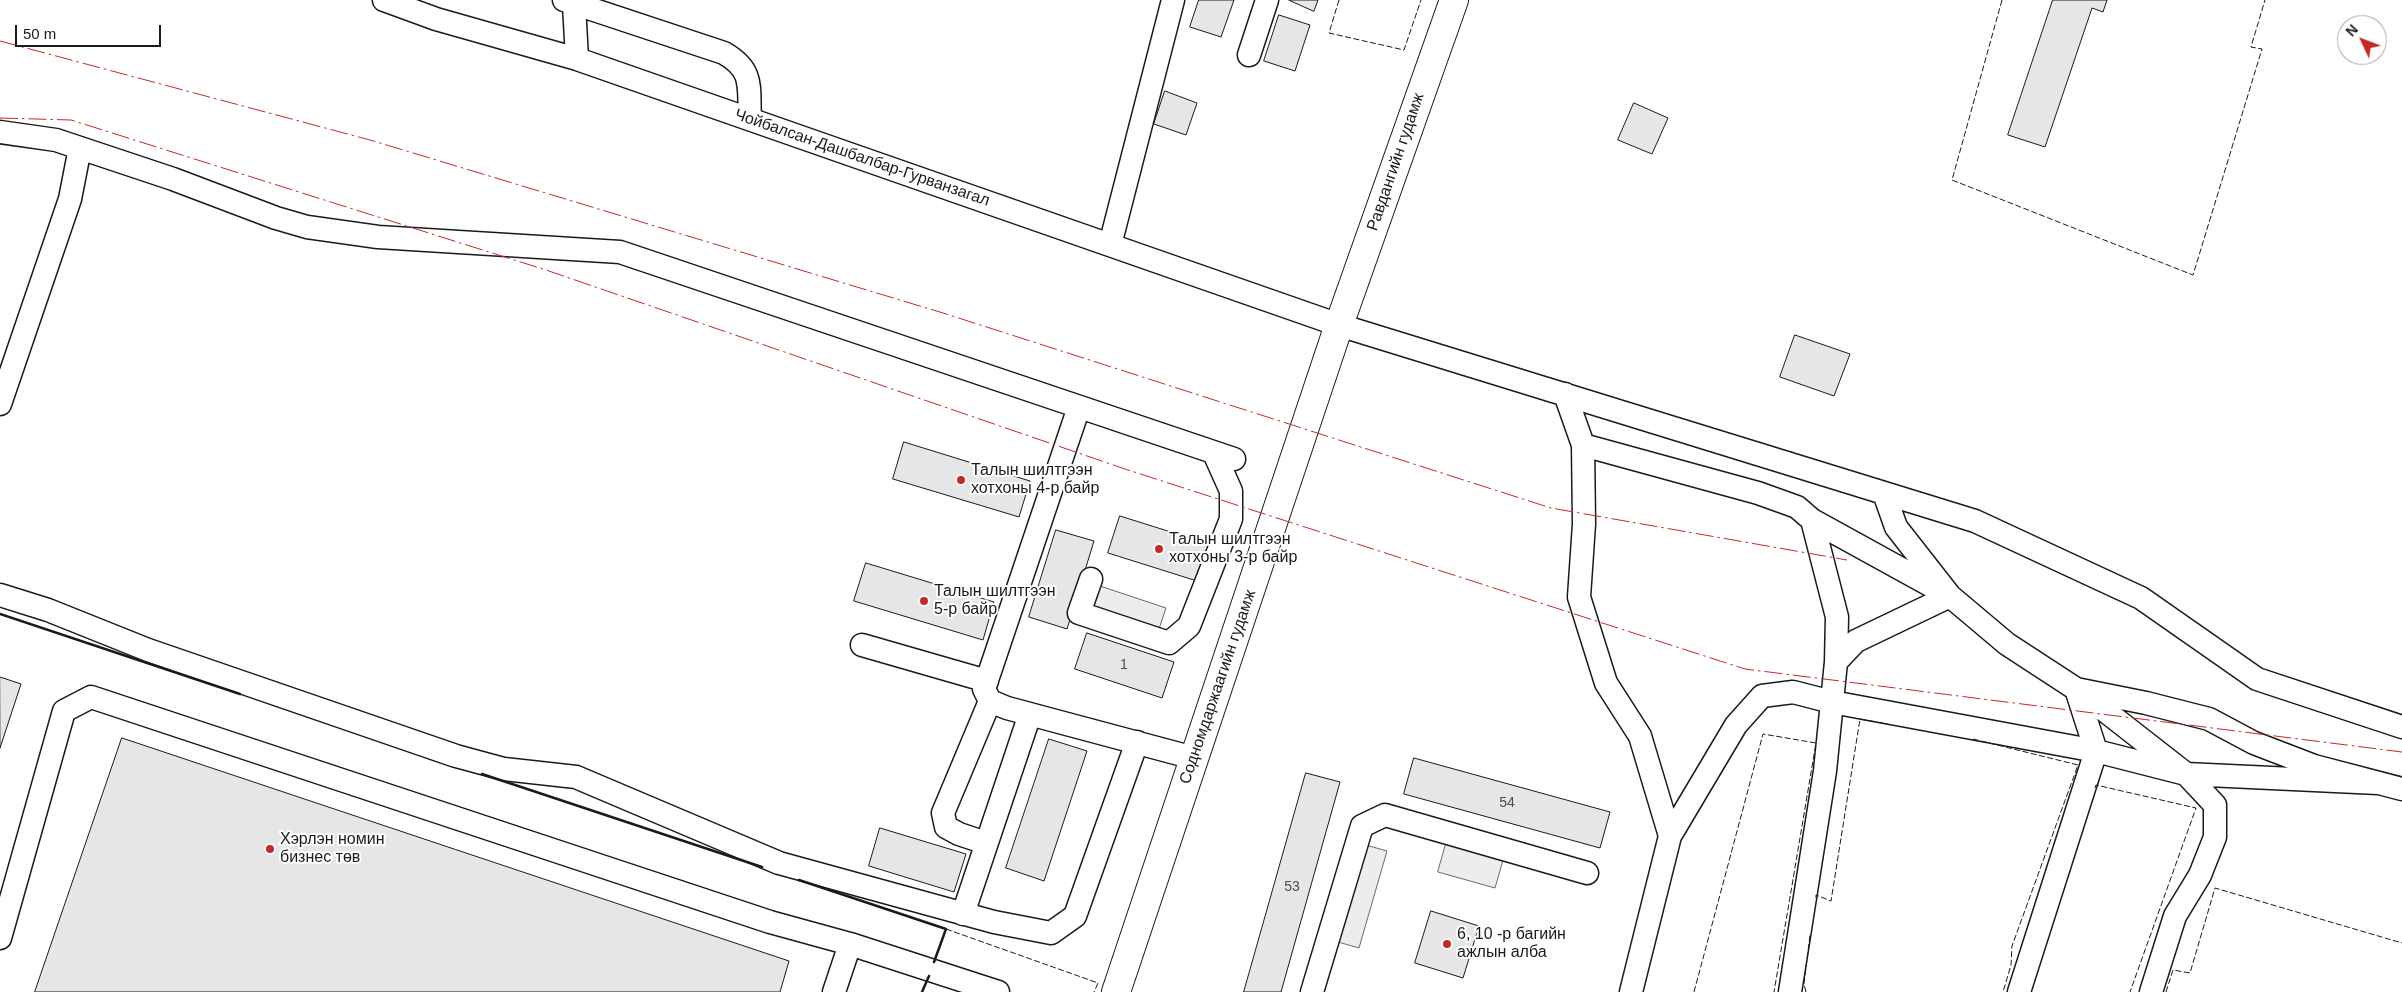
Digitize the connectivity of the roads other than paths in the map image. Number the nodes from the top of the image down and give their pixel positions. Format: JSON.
{"nodes":[{"id":1,"x":384,"y":0,"type":"edge"},
{"id":2,"x":1173,"y":0,"type":"edge"},
{"id":3,"x":1266,"y":0,"type":"edge"},
{"id":4,"x":1454,"y":0,"type":"edge"},
{"id":5,"x":570,"y":1,"type":"edge"},
{"id":6,"x":1249,"y":55,"type":"dead end"},
{"id":7,"x":578,"y":59,"type":"junction"},
{"id":8,"x":750,"y":119,"type":"junction"},
{"id":9,"x":0,"y":132,"type":"edge"},
{"id":10,"x":80,"y":148,"type":"junction"},
{"id":11,"x":1110,"y":245,"type":"junction"},
{"id":12,"x":1339,"y":325,"type":"junction"},
{"id":13,"x":1565,"y":394,"type":"junction"},
{"id":14,"x":0,"y":404,"type":"edge"},
{"id":15,"x":1079,"y":407,"type":"junction"},
{"id":16,"x":1583,"y":445,"type":"junction"},
{"id":17,"x":1884,"y":493,"type":"junction"},
{"id":18,"x":1812,"y":520,"type":"junction"},
{"id":19,"x":1091,"y":579,"type":"dead end"},
{"id":20,"x":0,"y":595,"type":"edge"},
{"id":21,"x":1950,"y":596,"type":"junction"},
{"id":22,"x":862,"y":645,"type":"dead end"},
{"id":23,"x":1836,"y":662,"type":"junction"},
{"id":24,"x":2076,"y":689,"type":"junction"},
{"id":25,"x":988,"y":691,"type":"junction"},
{"id":26,"x":1832,"y":702,"type":"junction"},
{"id":27,"x":1030,"y":714,"type":"junction"},
{"id":28,"x":2402,"y":727,"type":"edge"},
{"id":29,"x":1137,"y":742,"type":"junction"},
{"id":30,"x":2096,"y":751,"type":"junction"},
{"id":31,"x":1194,"y":758,"type":"junction"},
{"id":32,"x":2186,"y":774,"type":"junction"},
{"id":33,"x":2378,"y":782,"type":"junction"},
{"id":34,"x":2402,"y":789,"type":"edge"},
{"id":35,"x":1670,"y":836,"type":"junction"},
{"id":36,"x":986,"y":843,"type":"junction"},
{"id":37,"x":1586,"y":873,"type":"dead end"},
{"id":38,"x":963,"y":914,"type":"junction"},
{"id":39,"x":0,"y":938,"type":"edge"},
{"id":40,"x":850,"y":944,"type":"junction"},
{"id":41,"x":834,"y":992,"type":"edge"},
{"id":42,"x":998,"y":992,"type":"edge"},
{"id":43,"x":1116,"y":992,"type":"edge"},
{"id":44,"x":1312,"y":992,"type":"edge"},
{"id":45,"x":1630,"y":992,"type":"edge"},
{"id":46,"x":1790,"y":992,"type":"edge"},
{"id":47,"x":2019,"y":992,"type":"edge"},
{"id":48,"x":2151,"y":992,"type":"edge"}],
"edges":[{"from":1,"to":7,"type":"street","name":"Чойбалсан-Дашбалбар-Гурванзагал"},
{"from":2,"to":11,"type":"street"},
{"from":3,"to":6,"type":"street"},
{"from":4,"to":12,"type":"main road","name":"Равдангийн гудамж"},
{"from":5,"to":7,"type":"street"},
{"from":5,"to":8,"type":"street"},
{"from":7,"to":8,"type":"street","name":"Чойбалсан-Дашбалбар-Гурванзагал"},
{"from":8,"to":11,"type":"street","name":"Чойбалсан-Дашбалбар-Гурванзагал"},
{"from":9,"to":10,"type":"street"},
{"from":10,"to":14,"type":"street"},
{"from":10,"to":15,"type":"street"},
{"from":11,"to":12,"type":"street","name":"Чойбалсан-Дашбалбар-Гурванзагал"},
{"from":12,"to":13,"type":"street","name":"Чойбалсан-Дашбалбар-Гурванзагал"},
{"from":12,"to":31,"type":"main road","name":"Содномдаржаагийн гудамж"},
{"from":13,"to":16,"type":"street"},
{"from":13,"to":17,"type":"street","name":"Чойбалсан-Дашбалбар-Гурванзагал"},
{"from":15,"to":19,"type":"street"},
{"from":15,"to":25,"type":"street"},
{"from":16,"to":18,"type":"street"},
{"from":16,"to":35,"type":"street"},
{"from":17,"to":21,"type":"street"},
{"from":17,"to":28,"type":"street","name":"Чойбалсан-Дашбалбар-Гурванзагал"},
{"from":18,"to":21,"type":"street"},
{"from":18,"to":23,"type":"street"},
{"from":20,"to":38,"type":"street"},
{"from":21,"to":23,"type":"street"},
{"from":21,"to":24,"type":"street"},
{"from":22,"to":25,"type":"street"},
{"from":23,"to":26,"type":"street"},
{"from":24,"to":30,"type":"street"},
{"from":24,"to":32,"type":"street"},
{"from":24,"to":33,"type":"street"},
{"from":25,"to":27,"type":"street"},
{"from":25,"to":36,"type":"street"},
{"from":26,"to":30,"type":"street"},
{"from":26,"to":35,"type":"street"},
{"from":26,"to":46,"type":"street"},
{"from":27,"to":29,"type":"street"},
{"from":27,"to":36,"type":"street"},
{"from":29,"to":31,"type":"street"},
{"from":29,"to":38,"type":"street"},
{"from":30,"to":32,"type":"street"},
{"from":30,"to":47,"type":"street"},
{"from":31,"to":43,"type":"main road","name":"Содномдаржаагийн гудамж"},
{"from":32,"to":33,"type":"street"},
{"from":32,"to":48,"type":"street"},
{"from":33,"to":34,"type":"street"},
{"from":35,"to":45,"type":"street"},
{"from":36,"to":38,"type":"street"},
{"from":37,"to":44,"type":"street"},
{"from":39,"to":40,"type":"street"},
{"from":40,"to":41,"type":"street"},
{"from":40,"to":42,"type":"street"}]}
